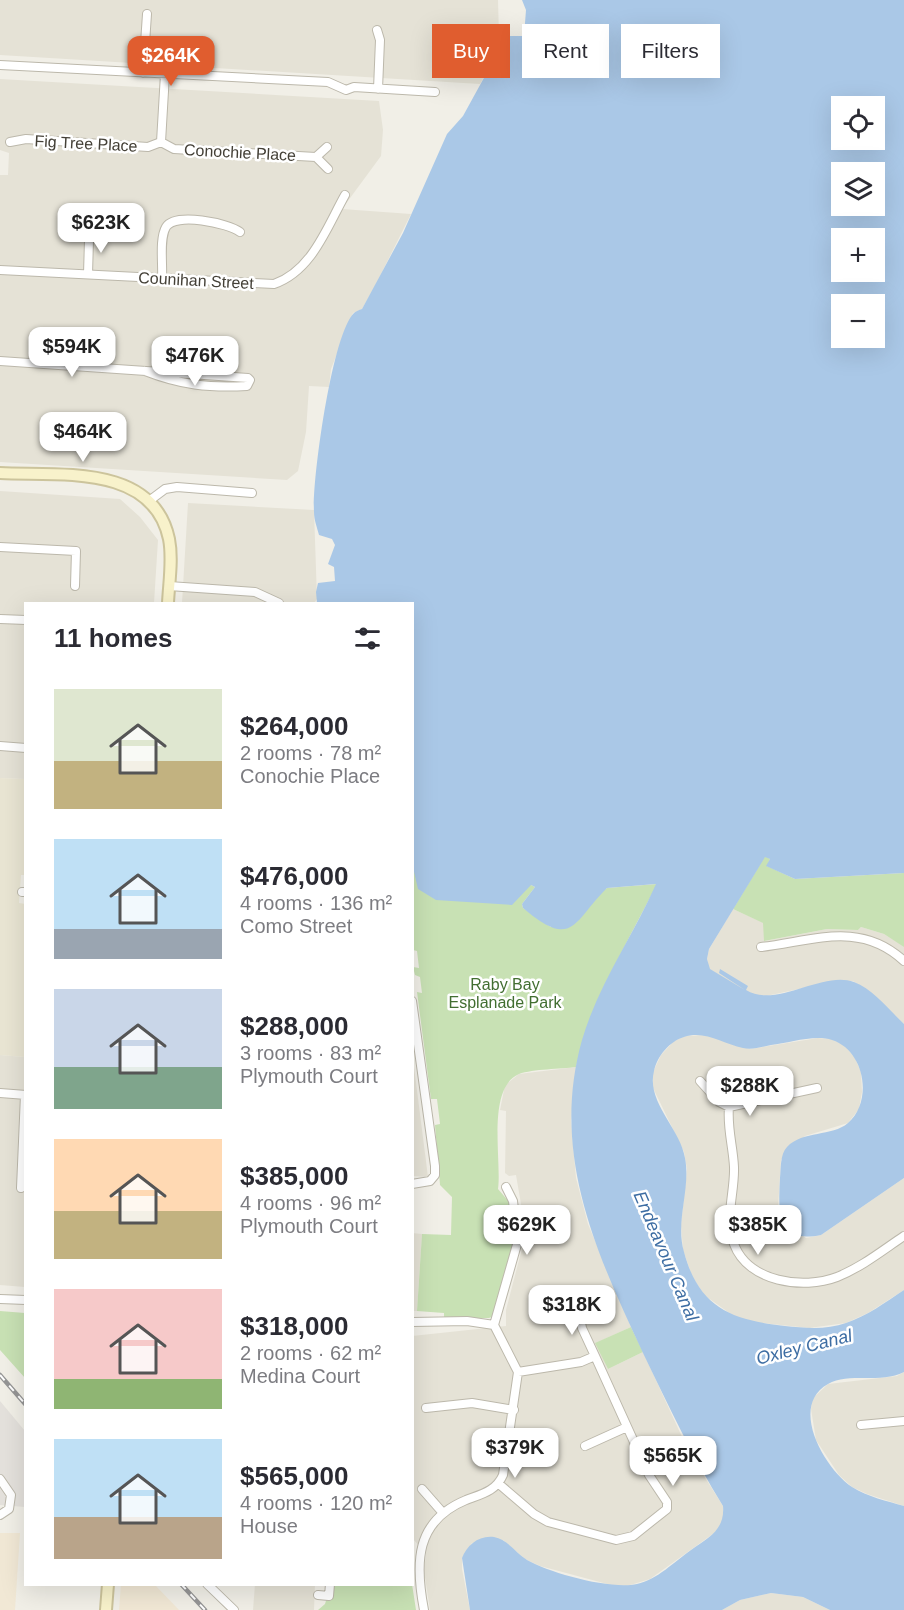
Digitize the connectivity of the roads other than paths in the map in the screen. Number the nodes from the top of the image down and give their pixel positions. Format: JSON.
{"nodes":[{"id":1,"x":147,"y":14,"type":"dead end"},
{"id":2,"x":377,"y":30,"type":"dead end"},
{"id":3,"x":0,"y":65,"type":"edge"},
{"id":4,"x":142,"y":73,"type":"junction"},
{"id":5,"x":165,"y":74,"type":"junction"},
{"id":6,"x":378,"y":89,"type":"junction"},
{"id":7,"x":435,"y":92,"type":"dead end"},
{"id":8,"x":10,"y":142,"type":"dead end"},
{"id":9,"x":161,"y":142,"type":"junction"},
{"id":10,"x":327,"y":147,"type":"dead end"},
{"id":11,"x":316,"y":157,"type":"junction"},
{"id":12,"x":328,"y":169,"type":"dead end"},
{"id":13,"x":345,"y":195,"type":"dead end"},
{"id":14,"x":93,"y":230,"type":"dead end"},
{"id":15,"x":240,"y":232,"type":"dead end"},
{"id":16,"x":0,"y":270,"type":"edge"},
{"id":17,"x":88,"y":274,"type":"junction"},
{"id":18,"x":162,"y":278,"type":"junction"},
{"id":19,"x":0,"y":361,"type":"edge"},
{"id":20,"x":145,"y":371,"type":"junction"},
{"id":21,"x":0,"y":473,"type":"edge"},
{"id":22,"x":252,"y":493,"type":"dead end"},
{"id":23,"x":149,"y":501,"type":"junction"},
{"id":24,"x":0,"y":547,"type":"edge"},
{"id":25,"x":75,"y":586,"type":"dead end"},
{"id":26,"x":169,"y":586,"type":"junction"},
{"id":27,"x":168,"y":602,"type":"edge"},
{"id":28,"x":277,"y":602,"type":"edge"},
{"id":29,"x":0,"y":619,"type":"edge"},
{"id":30,"x":24,"y":620,"type":"edge"},
{"id":31,"x":0,"y":746,"type":"edge"},
{"id":32,"x":24,"y":748,"type":"edge"},
{"id":33,"x":761,"y":947,"type":"dead end"},
{"id":34,"x":904,"y":961,"type":"edge"},
{"id":35,"x":414,"y":1028,"type":"edge"},
{"id":36,"x":700,"y":1081,"type":"dead end"},
{"id":37,"x":817,"y":1088,"type":"dead end"},
{"id":38,"x":0,"y":1093,"type":"edge"},
{"id":39,"x":24,"y":1095,"type":"edge"},
{"id":40,"x":729,"y":1107,"type":"junction"},
{"id":41,"x":24,"y":1118,"type":"edge"},
{"id":42,"x":414,"y":1184,"type":"edge"},
{"id":43,"x":506,"y":1187,"type":"dead end"},
{"id":44,"x":21,"y":1188,"type":"dead end"},
{"id":45,"x":904,"y":1236,"type":"edge"},
{"id":46,"x":0,"y":1299,"type":"edge"},
{"id":47,"x":24,"y":1300,"type":"edge"},
{"id":48,"x":578,"y":1307,"type":"dead end"},
{"id":49,"x":414,"y":1322,"type":"edge"},
{"id":50,"x":494,"y":1324,"type":"junction"},
{"id":51,"x":595,"y":1356,"type":"junction"},
{"id":52,"x":518,"y":1372,"type":"junction"},
{"id":53,"x":426,"y":1408,"type":"dead end"},
{"id":54,"x":514,"y":1410,"type":"junction"},
{"id":55,"x":904,"y":1421,"type":"edge"},
{"id":56,"x":861,"y":1425,"type":"dead end"},
{"id":57,"x":627,"y":1427,"type":"junction"},
{"id":58,"x":585,"y":1446,"type":"dead end"},
{"id":59,"x":0,"y":1479,"type":"edge"},
{"id":60,"x":499,"y":1484,"type":"junction"},
{"id":61,"x":422,"y":1489,"type":"dead end"},
{"id":62,"x":443,"y":1513,"type":"junction"},
{"id":63,"x":0,"y":1515,"type":"edge"},
{"id":64,"x":108,"y":1586,"type":"edge"},
{"id":65,"x":209,"y":1586,"type":"edge"},
{"id":66,"x":330,"y":1586,"type":"edge"},
{"id":67,"x":318,"y":1595,"type":"dead end"},
{"id":68,"x":106,"y":1610,"type":"edge"},
{"id":69,"x":234,"y":1610,"type":"edge"},
{"id":70,"x":424,"y":1610,"type":"edge"}],
"edges":[{"from":1,"to":4,"type":"street"},
{"from":2,"to":6,"type":"street"},
{"from":3,"to":4,"type":"street"},
{"from":4,"to":5,"type":"street"},
{"from":5,"to":6,"type":"street"},
{"from":5,"to":9,"type":"street","name":"Conochie Place"},
{"from":6,"to":7,"type":"street"},
{"from":8,"to":9,"type":"street","name":"Fig Tree Place"},
{"from":9,"to":11,"type":"street","name":"Conochie Place"},
{"from":10,"to":11,"type":"street","name":"Conochie Place"},
{"from":11,"to":12,"type":"street","name":"Conochie Place"},
{"from":13,"to":18,"type":"street","name":"Counihan Street"},
{"from":14,"to":17,"type":"street"},
{"from":15,"to":18,"type":"street"},
{"from":16,"to":17,"type":"street","name":"Counihan Street"},
{"from":17,"to":18,"type":"street","name":"Counihan Street"},
{"from":19,"to":20,"type":"street"},
{"from":20,"to":20,"type":"street"},
{"from":21,"to":23,"type":"street"},
{"from":22,"to":23,"type":"street"},
{"from":23,"to":26,"type":"street"},
{"from":24,"to":25,"type":"street"},
{"from":26,"to":27,"type":"street"},
{"from":26,"to":28,"type":"street"},
{"from":29,"to":30,"type":"street"},
{"from":31,"to":32,"type":"street"},
{"from":33,"to":34,"type":"street"},
{"from":35,"to":42,"type":"street"},
{"from":36,"to":40,"type":"street"},
{"from":37,"to":40,"type":"street"},
{"from":38,"to":39,"type":"street"},
{"from":40,"to":45,"type":"street"},
{"from":41,"to":44,"type":"street"},
{"from":43,"to":50,"type":"street"},
{"from":46,"to":47,"type":"street"},
{"from":48,"to":51,"type":"street"},
{"from":49,"to":50,"type":"street"},
{"from":50,"to":52,"type":"street"},
{"from":51,"to":52,"type":"street"},
{"from":51,"to":57,"type":"street"},
{"from":52,"to":54,"type":"street"},
{"from":53,"to":54,"type":"street"},
{"from":54,"to":60,"type":"street"},
{"from":55,"to":56,"type":"street"},
{"from":57,"to":58,"type":"street"},
{"from":57,"to":60,"type":"street"},
{"from":59,"to":63,"type":"street"},
{"from":60,"to":62,"type":"street"},
{"from":61,"to":62,"type":"street"},
{"from":62,"to":70,"type":"street"},
{"from":64,"to":68,"type":"street"},
{"from":65,"to":69,"type":"street"},
{"from":66,"to":67,"type":"street"}]}
